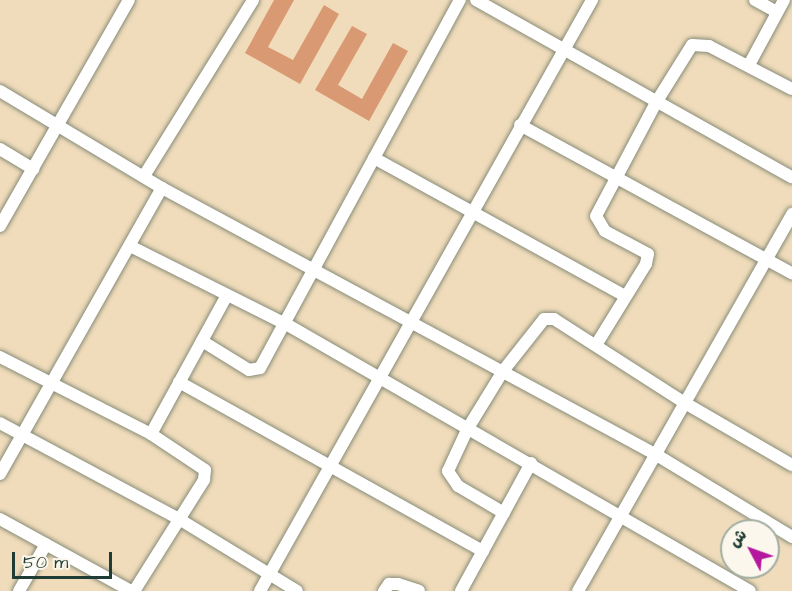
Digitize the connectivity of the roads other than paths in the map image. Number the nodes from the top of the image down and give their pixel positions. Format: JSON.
{"nodes":[{"id":1,"x":129,"y":0,"type":"edge"},
{"id":2,"x":253,"y":0,"type":"edge"},
{"id":3,"x":460,"y":0,"type":"edge"},
{"id":4,"x":476,"y":0,"type":"edge"},
{"id":5,"x":592,"y":0,"type":"edge"},
{"id":6,"x":756,"y":0,"type":"edge"},
{"id":7,"x":784,"y":0,"type":"edge"},
{"id":8,"x":777,"y":12,"type":"junction"},
{"id":9,"x":563,"y":49,"type":"junction"},
{"id":10,"x":749,"y":65,"type":"junction"},
{"id":11,"x":792,"y":89,"type":"edge"},
{"id":12,"x":0,"y":91,"type":"edge"},
{"id":13,"x":657,"y":101,"type":"junction"},
{"id":14,"x":60,"y":124,"type":"junction"},
{"id":15,"x":520,"y":126,"type":"junction"},
{"id":16,"x":0,"y":149,"type":"edge"},
{"id":17,"x":374,"y":158,"type":"junction"},
{"id":18,"x":33,"y":169,"type":"junction"},
{"id":19,"x":144,"y":176,"type":"junction"},
{"id":20,"x":792,"y":177,"type":"edge"},
{"id":21,"x":617,"y":178,"type":"junction"},
{"id":22,"x":162,"y":188,"type":"junction"},
{"id":23,"x":474,"y":212,"type":"junction"},
{"id":24,"x":792,"y":214,"type":"edge"},
{"id":25,"x":0,"y":226,"type":"edge"},
{"id":26,"x":132,"y":247,"type":"junction"},
{"id":27,"x":767,"y":259,"type":"junction"},
{"id":28,"x":313,"y":269,"type":"junction"},
{"id":29,"x":792,"y":273,"type":"edge"},
{"id":30,"x":625,"y":296,"type":"junction"},
{"id":31,"x":226,"y":297,"type":"junction"},
{"id":32,"x":411,"y":323,"type":"junction"},
{"id":33,"x":286,"y":324,"type":"junction"},
{"id":34,"x":202,"y":341,"type":"junction"},
{"id":35,"x":596,"y":345,"type":"junction"},
{"id":36,"x":0,"y":357,"type":"edge"},
{"id":37,"x":503,"y":371,"type":"junction"},
{"id":38,"x":381,"y":378,"type":"junction"},
{"id":39,"x":179,"y":382,"type":"junction"},
{"id":40,"x":54,"y":385,"type":"junction"},
{"id":41,"x":685,"y":404,"type":"junction"},
{"id":42,"x":0,"y":423,"type":"edge"},
{"id":43,"x":468,"y":428,"type":"junction"},
{"id":44,"x":22,"y":434,"type":"junction"},
{"id":45,"x":151,"y":434,"type":"junction"},
{"id":46,"x":656,"y":454,"type":"junction"},
{"id":47,"x":531,"y":464,"type":"junction"},
{"id":48,"x":792,"y":465,"type":"edge"},
{"id":49,"x":331,"y":466,"type":"junction"},
{"id":50,"x":0,"y":474,"type":"edge"},
{"id":51,"x":504,"y":513,"type":"junction"},
{"id":52,"x":620,"y":517,"type":"junction"},
{"id":53,"x":0,"y":519,"type":"edge"},
{"id":54,"x":179,"y":519,"type":"junction"},
{"id":55,"x":792,"y":537,"type":"edge"},
{"id":56,"x":45,"y":543,"type":"junction"},
{"id":57,"x":483,"y":551,"type":"junction"},
{"id":58,"x":269,"y":576,"type":"junction"},
{"id":59,"x":19,"y":591,"type":"edge"},
{"id":60,"x":133,"y":591,"type":"edge"},
{"id":61,"x":260,"y":591,"type":"edge"},
{"id":62,"x":297,"y":591,"type":"edge"},
{"id":63,"x":384,"y":591,"type":"edge"},
{"id":64,"x":419,"y":591,"type":"edge"},
{"id":65,"x":461,"y":591,"type":"edge"},
{"id":66,"x":578,"y":591,"type":"edge"},
{"id":67,"x":750,"y":591,"type":"edge"}],
"edges":[{"from":1,"to":14,"type":"street"},
{"from":2,"to":19,"type":"street"},
{"from":3,"to":17,"type":"street"},
{"from":4,"to":9,"type":"street"},
{"from":5,"to":9,"type":"street"},
{"from":6,"to":8,"type":"street"},
{"from":7,"to":8,"type":"street"},
{"from":8,"to":10,"type":"street"},
{"from":9,"to":13,"type":"street"},
{"from":9,"to":15,"type":"street"},
{"from":10,"to":11,"type":"street"},
{"from":10,"to":13,"type":"street"},
{"from":12,"to":14,"type":"street"},
{"from":13,"to":20,"type":"street"},
{"from":13,"to":21,"type":"street"},
{"from":14,"to":18,"type":"street"},
{"from":14,"to":19,"type":"street"},
{"from":15,"to":21,"type":"street"},
{"from":15,"to":23,"type":"street"},
{"from":16,"to":18,"type":"street"},
{"from":17,"to":23,"type":"street"},
{"from":17,"to":28,"type":"street"},
{"from":18,"to":25,"type":"street"},
{"from":19,"to":22,"type":"street"},
{"from":21,"to":27,"type":"street"},
{"from":21,"to":30,"type":"street"},
{"from":22,"to":26,"type":"street"},
{"from":22,"to":28,"type":"street"},
{"from":23,"to":30,"type":"street"},
{"from":23,"to":32,"type":"street"},
{"from":24,"to":27,"type":"street"},
{"from":26,"to":31,"type":"street"},
{"from":26,"to":40,"type":"street"},
{"from":27,"to":29,"type":"street"},
{"from":27,"to":41,"type":"street"},
{"from":28,"to":32,"type":"street"},
{"from":28,"to":33,"type":"street"},
{"from":30,"to":35,"type":"street"},
{"from":31,"to":33,"type":"street"},
{"from":31,"to":34,"type":"street"},
{"from":32,"to":37,"type":"street"},
{"from":32,"to":38,"type":"street"},
{"from":33,"to":34,"type":"street"},
{"from":33,"to":38,"type":"street"},
{"from":34,"to":39,"type":"street"},
{"from":35,"to":37,"type":"street"},
{"from":35,"to":41,"type":"street"},
{"from":36,"to":40,"type":"street"},
{"from":37,"to":43,"type":"street"},
{"from":37,"to":46,"type":"street"},
{"from":38,"to":43,"type":"street"},
{"from":38,"to":49,"type":"street"},
{"from":39,"to":45,"type":"street"},
{"from":39,"to":49,"type":"street"},
{"from":40,"to":44,"type":"street"},
{"from":40,"to":45,"type":"street"},
{"from":41,"to":46,"type":"street"},
{"from":41,"to":48,"type":"street"},
{"from":42,"to":44,"type":"street"},
{"from":43,"to":47,"type":"street"},
{"from":43,"to":51,"type":"street"},
{"from":44,"to":50,"type":"street"},
{"from":44,"to":54,"type":"street"},
{"from":45,"to":54,"type":"street"},
{"from":46,"to":52,"type":"street"},
{"from":46,"to":55,"type":"street"},
{"from":47,"to":51,"type":"street"},
{"from":47,"to":52,"type":"street"},
{"from":49,"to":57,"type":"street"},
{"from":49,"to":58,"type":"street"},
{"from":51,"to":57,"type":"street"},
{"from":52,"to":66,"type":"street"},
{"from":52,"to":67,"type":"street"},
{"from":53,"to":56,"type":"street"},
{"from":54,"to":58,"type":"street"},
{"from":54,"to":60,"type":"street"},
{"from":56,"to":59,"type":"street"},
{"from":56,"to":60,"type":"street"},
{"from":57,"to":65,"type":"street"},
{"from":58,"to":61,"type":"street"},
{"from":58,"to":62,"type":"street"},
{"from":63,"to":64,"type":"street"}]}
